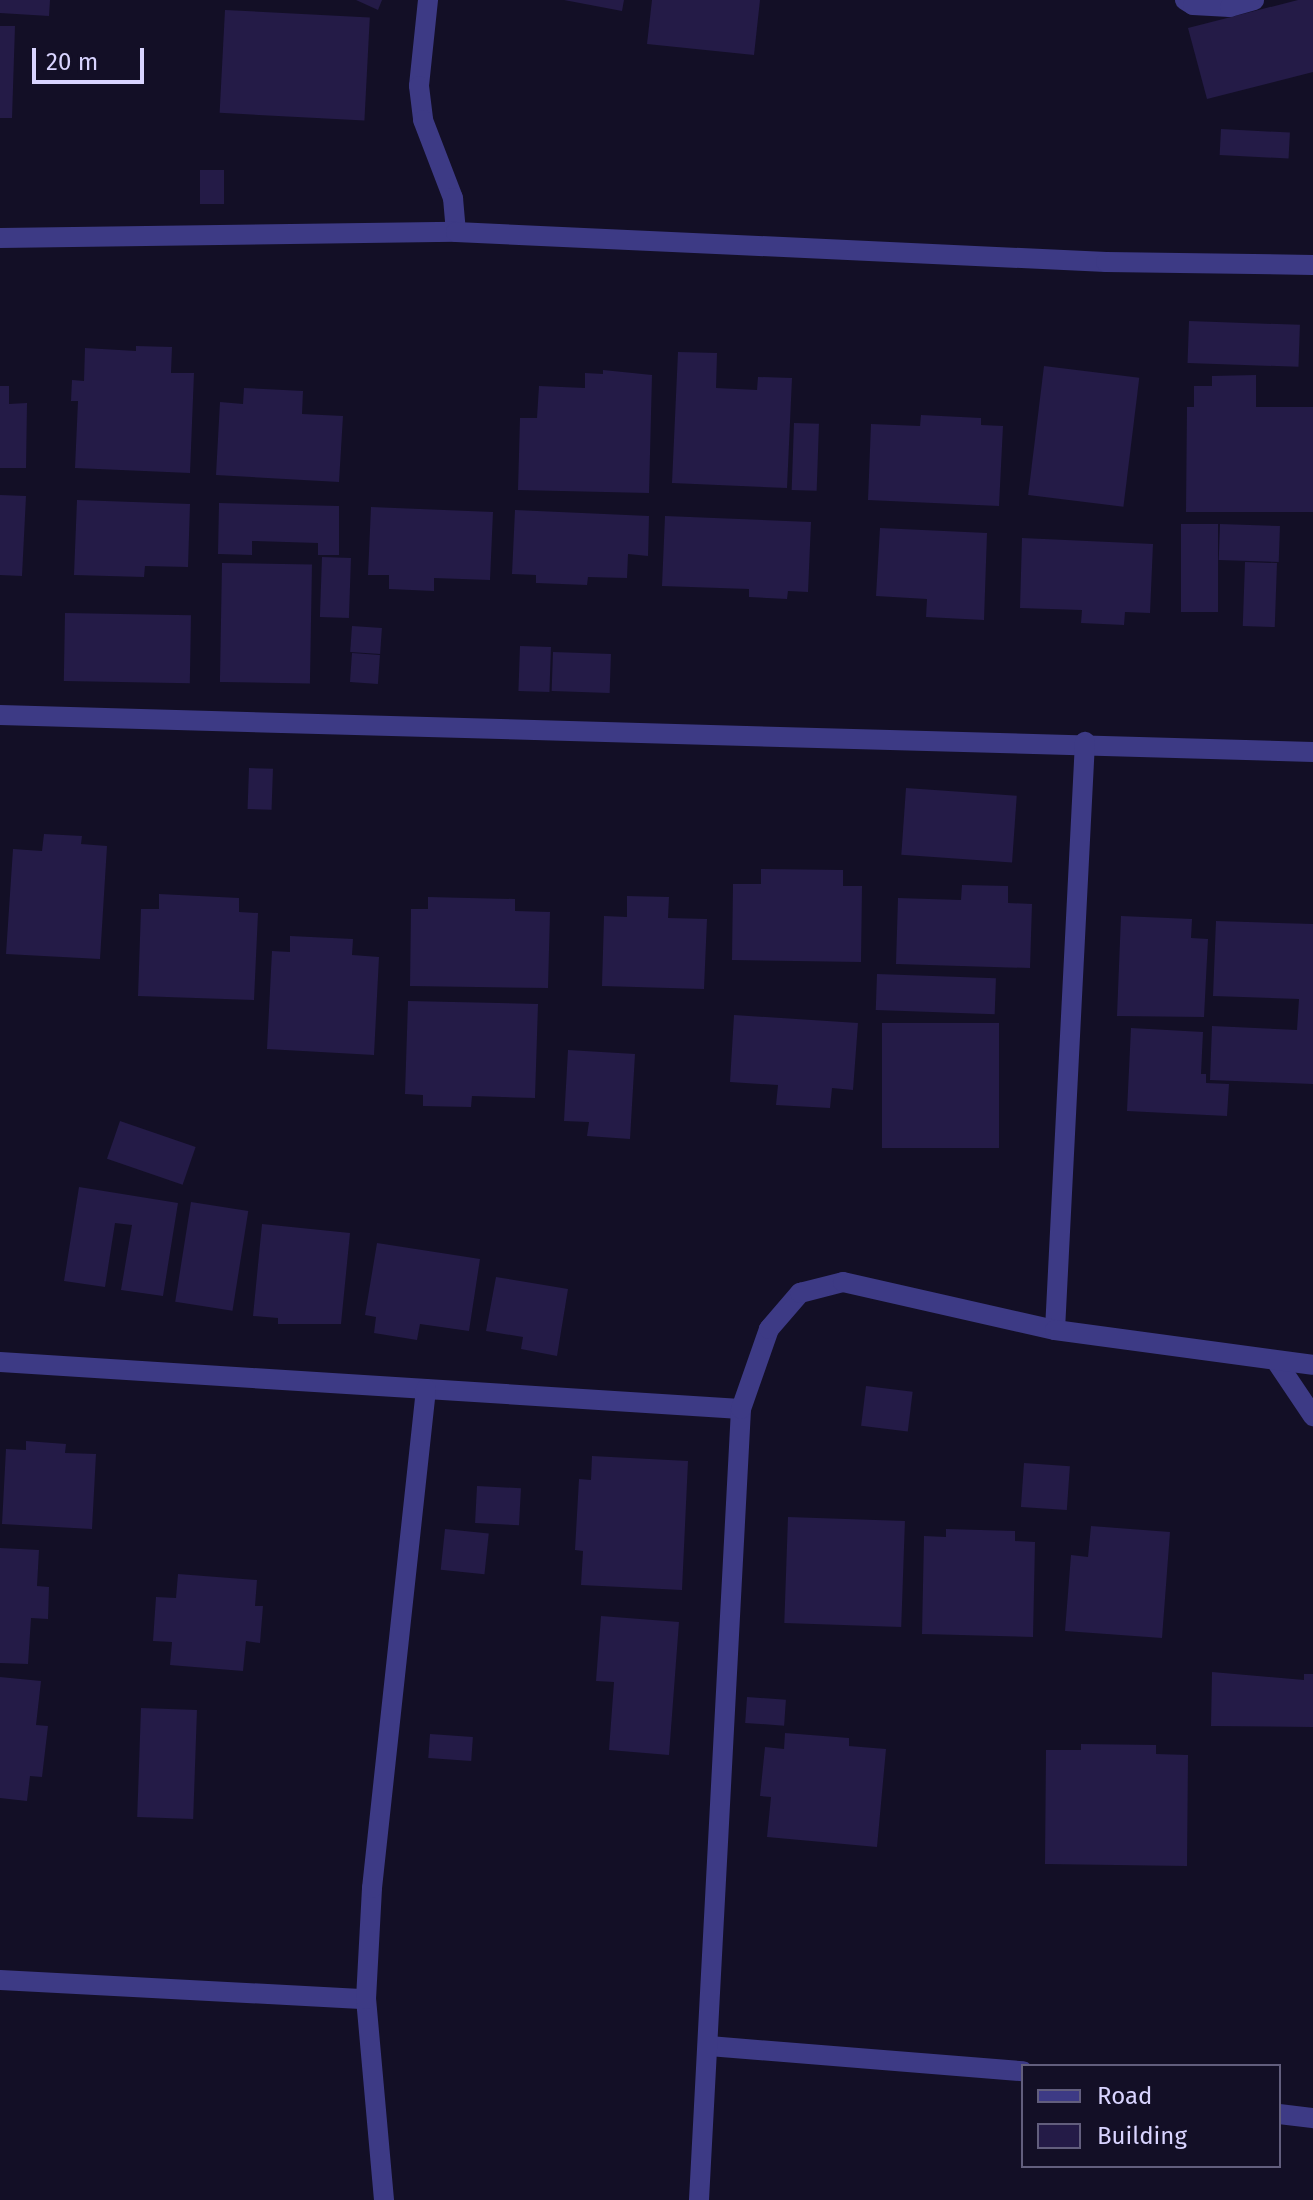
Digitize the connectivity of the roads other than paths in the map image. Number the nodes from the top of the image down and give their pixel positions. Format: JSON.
{"nodes":[{"id":1,"x":428,"y":0,"type":"edge"},
{"id":2,"x":1185,"y":0,"type":"edge"},
{"id":3,"x":1254,"y":0,"type":"edge"},
{"id":4,"x":456,"y":232,"type":"junction"},
{"id":5,"x":0,"y":238,"type":"edge"},
{"id":6,"x":1313,"y":265,"type":"edge"},
{"id":7,"x":0,"y":715,"type":"edge"},
{"id":8,"x":1085,"y":742,"type":"junction"},
{"id":9,"x":1313,"y":752,"type":"edge"},
{"id":10,"x":1055,"y":1330,"type":"junction"},
{"id":11,"x":0,"y":1362,"type":"edge"},
{"id":12,"x":1278,"y":1364,"type":"junction"},
{"id":13,"x":1313,"y":1365,"type":"edge"},
{"id":14,"x":426,"y":1389,"type":"junction"},
{"id":15,"x":741,"y":1409,"type":"junction"},
{"id":16,"x":1313,"y":1416,"type":"edge"},
{"id":17,"x":0,"y":1980,"type":"edge"},
{"id":18,"x":366,"y":1999,"type":"junction"},
{"id":19,"x":709,"y":2046,"type":"junction"},
{"id":20,"x":1021,"y":2071,"type":"edge"},
{"id":21,"x":1281,"y":2114,"type":"edge"},
{"id":22,"x":1313,"y":2118,"type":"edge"},
{"id":23,"x":384,"y":2200,"type":"edge"},
{"id":24,"x":699,"y":2200,"type":"edge"}],
"edges":[{"from":1,"to":4,"type":"street"},
{"from":2,"to":3,"type":"street"},
{"from":4,"to":5,"type":"street"},
{"from":4,"to":6,"type":"street"},
{"from":7,"to":8,"type":"street"},
{"from":8,"to":9,"type":"street"},
{"from":8,"to":10,"type":"street"},
{"from":10,"to":12,"type":"street"},
{"from":10,"to":15,"type":"street"},
{"from":11,"to":14,"type":"street"},
{"from":12,"to":13,"type":"street"},
{"from":12,"to":16,"type":"street"},
{"from":14,"to":15,"type":"street"},
{"from":14,"to":18,"type":"street"},
{"from":15,"to":19,"type":"street"},
{"from":17,"to":18,"type":"street"},
{"from":18,"to":23,"type":"street"},
{"from":19,"to":20,"type":"street"},
{"from":19,"to":24,"type":"street"},
{"from":21,"to":22,"type":"street"}]}
